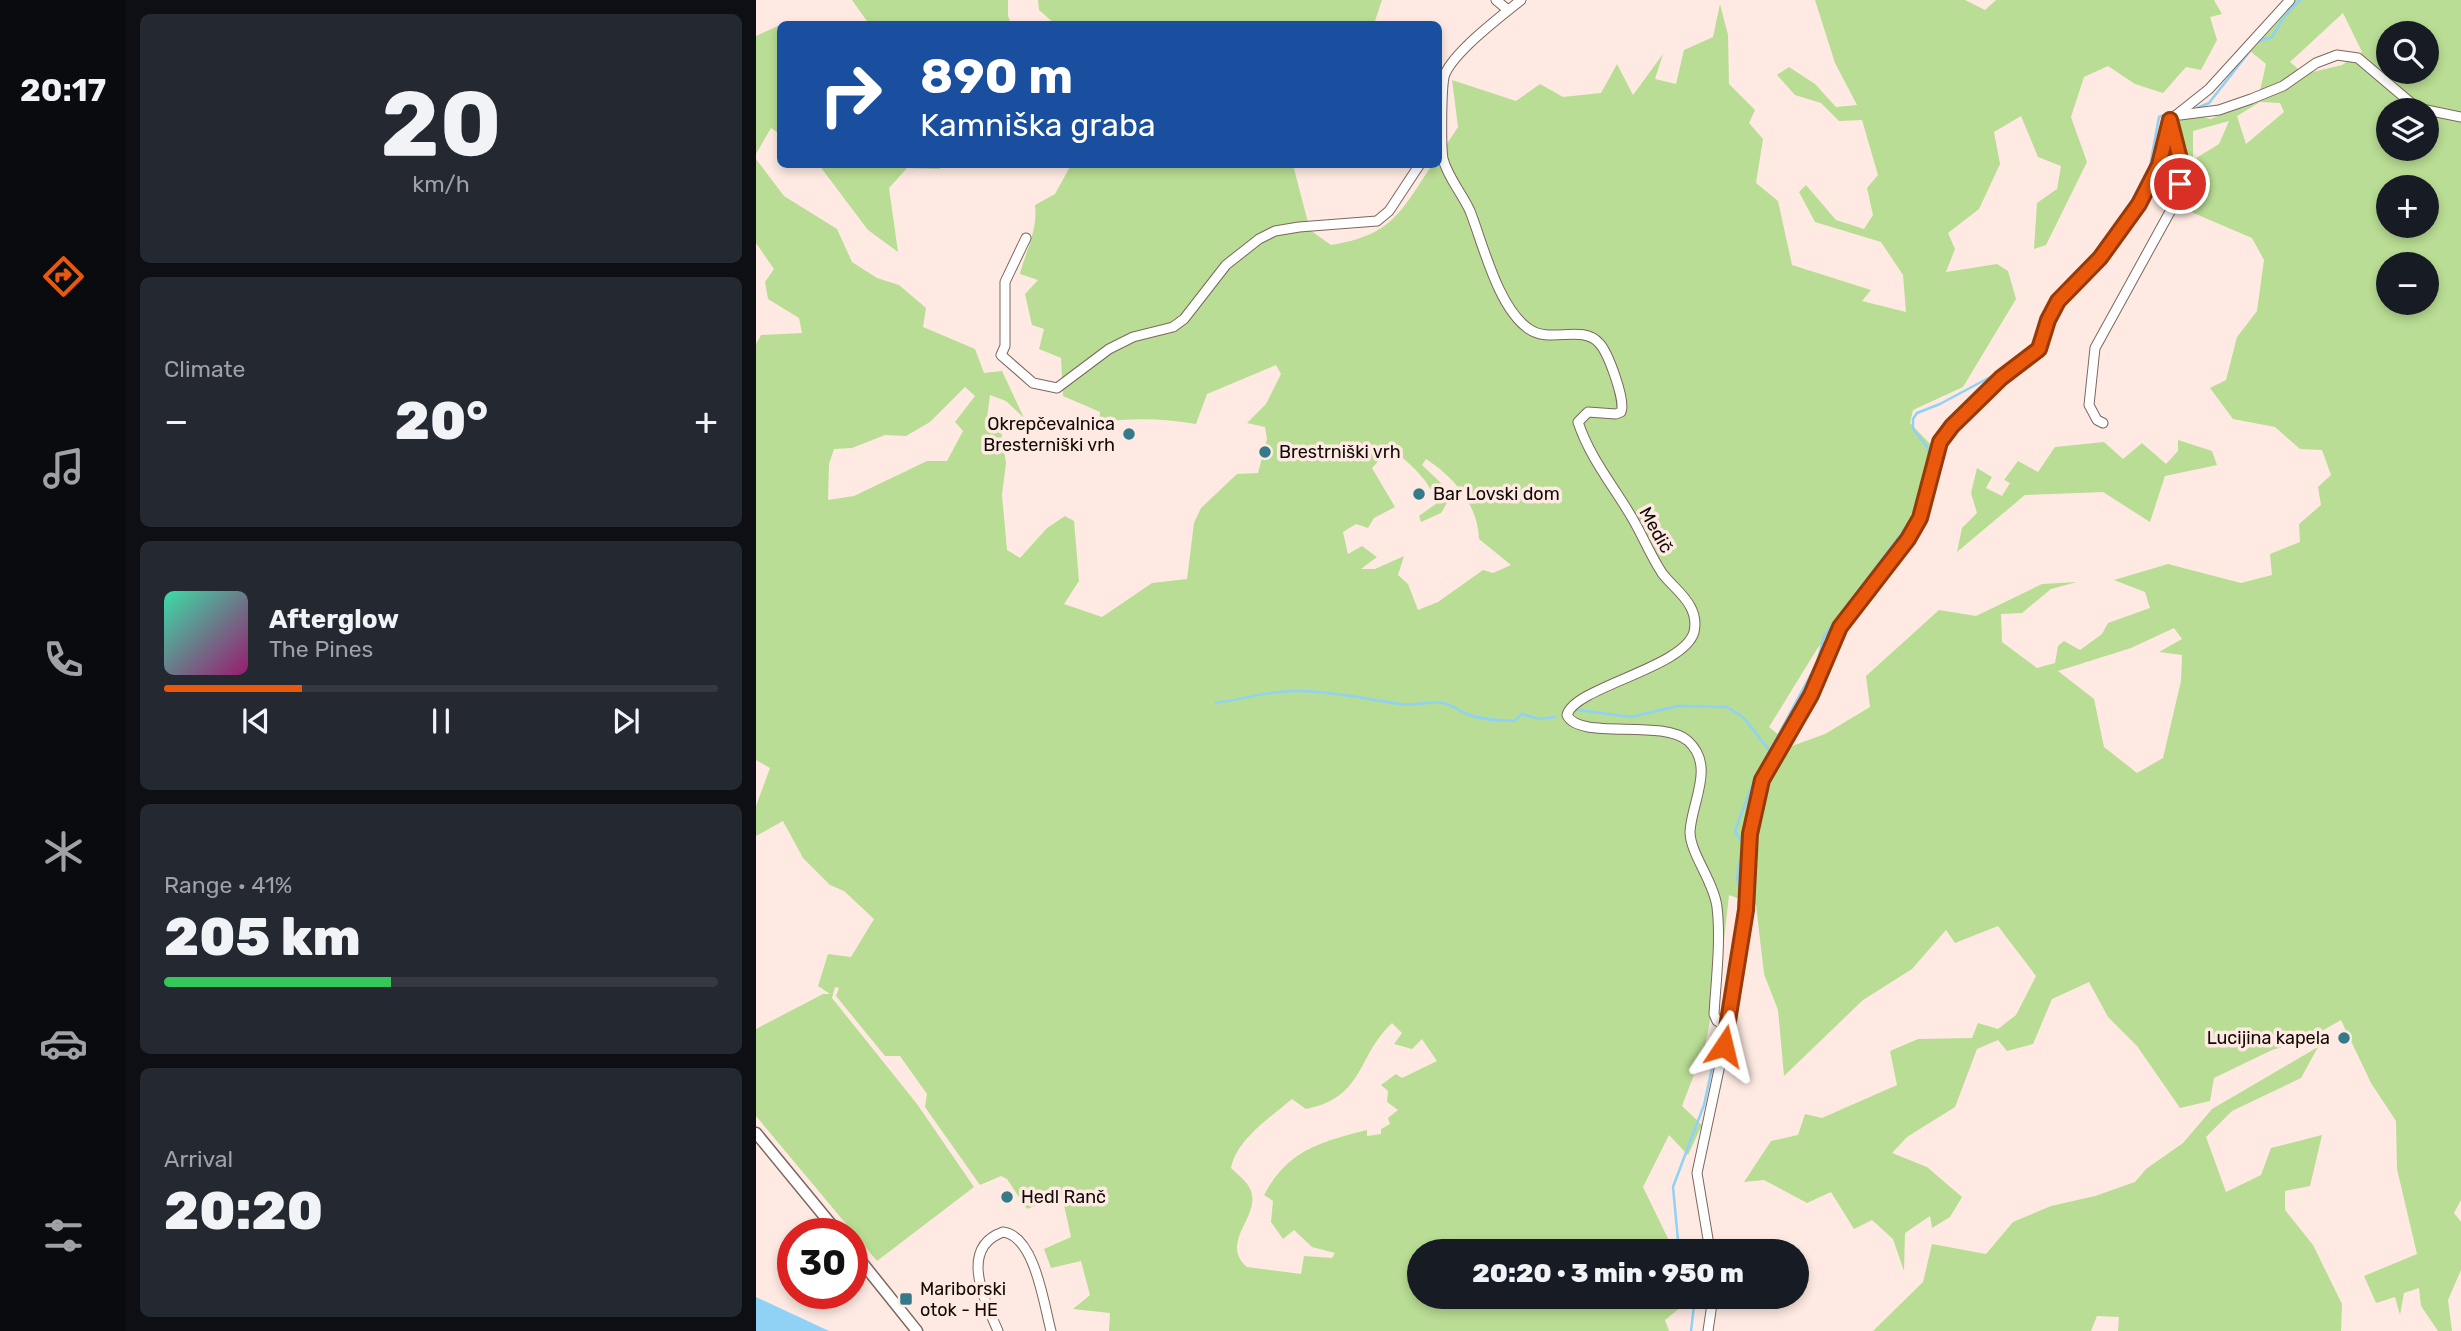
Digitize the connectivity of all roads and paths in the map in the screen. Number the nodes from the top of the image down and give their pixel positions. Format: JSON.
{"nodes":[{"id":1,"x":1496,"y":0,"type":"edge"},
{"id":2,"x":1521,"y":0,"type":"edge"},
{"id":3,"x":2290,"y":0,"type":"edge"},
{"id":4,"x":1508,"y":10,"type":"junction"},
{"id":5,"x":1442,"y":86,"type":"edge"},
{"id":6,"x":1442,"y":103,"type":"edge"},
{"id":7,"x":2180,"y":112,"type":"junction"},
{"id":8,"x":2461,"y":117,"type":"edge"},
{"id":9,"x":1417,"y":168,"type":"edge"},
{"id":10,"x":1026,"y":238,"type":"dead end"},
{"id":11,"x":2103,"y":423,"type":"dead end"},
{"id":12,"x":1723,"y":1024,"type":"junction"},
{"id":13,"x":756,"y":1133,"type":"edge"},
{"id":14,"x":826,"y":1218,"type":"edge"},
{"id":15,"x":1708,"y":1239,"type":"edge"},
{"id":16,"x":868,"y":1270,"type":"edge"},
{"id":17,"x":1711,"y":1309,"type":"edge"},
{"id":18,"x":917,"y":1331,"type":"edge"},
{"id":19,"x":998,"y":1331,"type":"edge"},
{"id":20,"x":1051,"y":1331,"type":"edge"},
{"id":21,"x":1708,"y":1331,"type":"edge"}],
"edges":[{"from":1,"to":4,"type":"street"},
{"from":2,"to":4,"type":"street","name":"Medič"},
{"from":3,"to":7,"type":"street"},
{"from":4,"to":5,"type":"street","name":"Medič"},
{"from":6,"to":12,"type":"street","name":"Medič"},
{"from":7,"to":8,"type":"street"},
{"from":7,"to":11,"type":"street"},
{"from":7,"to":12,"type":"street"},
{"from":9,"to":10,"type":"street"},
{"from":12,"to":15,"type":"street"},
{"from":13,"to":14,"type":"main road"},
{"from":16,"to":18,"type":"main road"},
{"from":17,"to":21,"type":"street"},
{"from":19,"to":20,"type":"street"}]}
